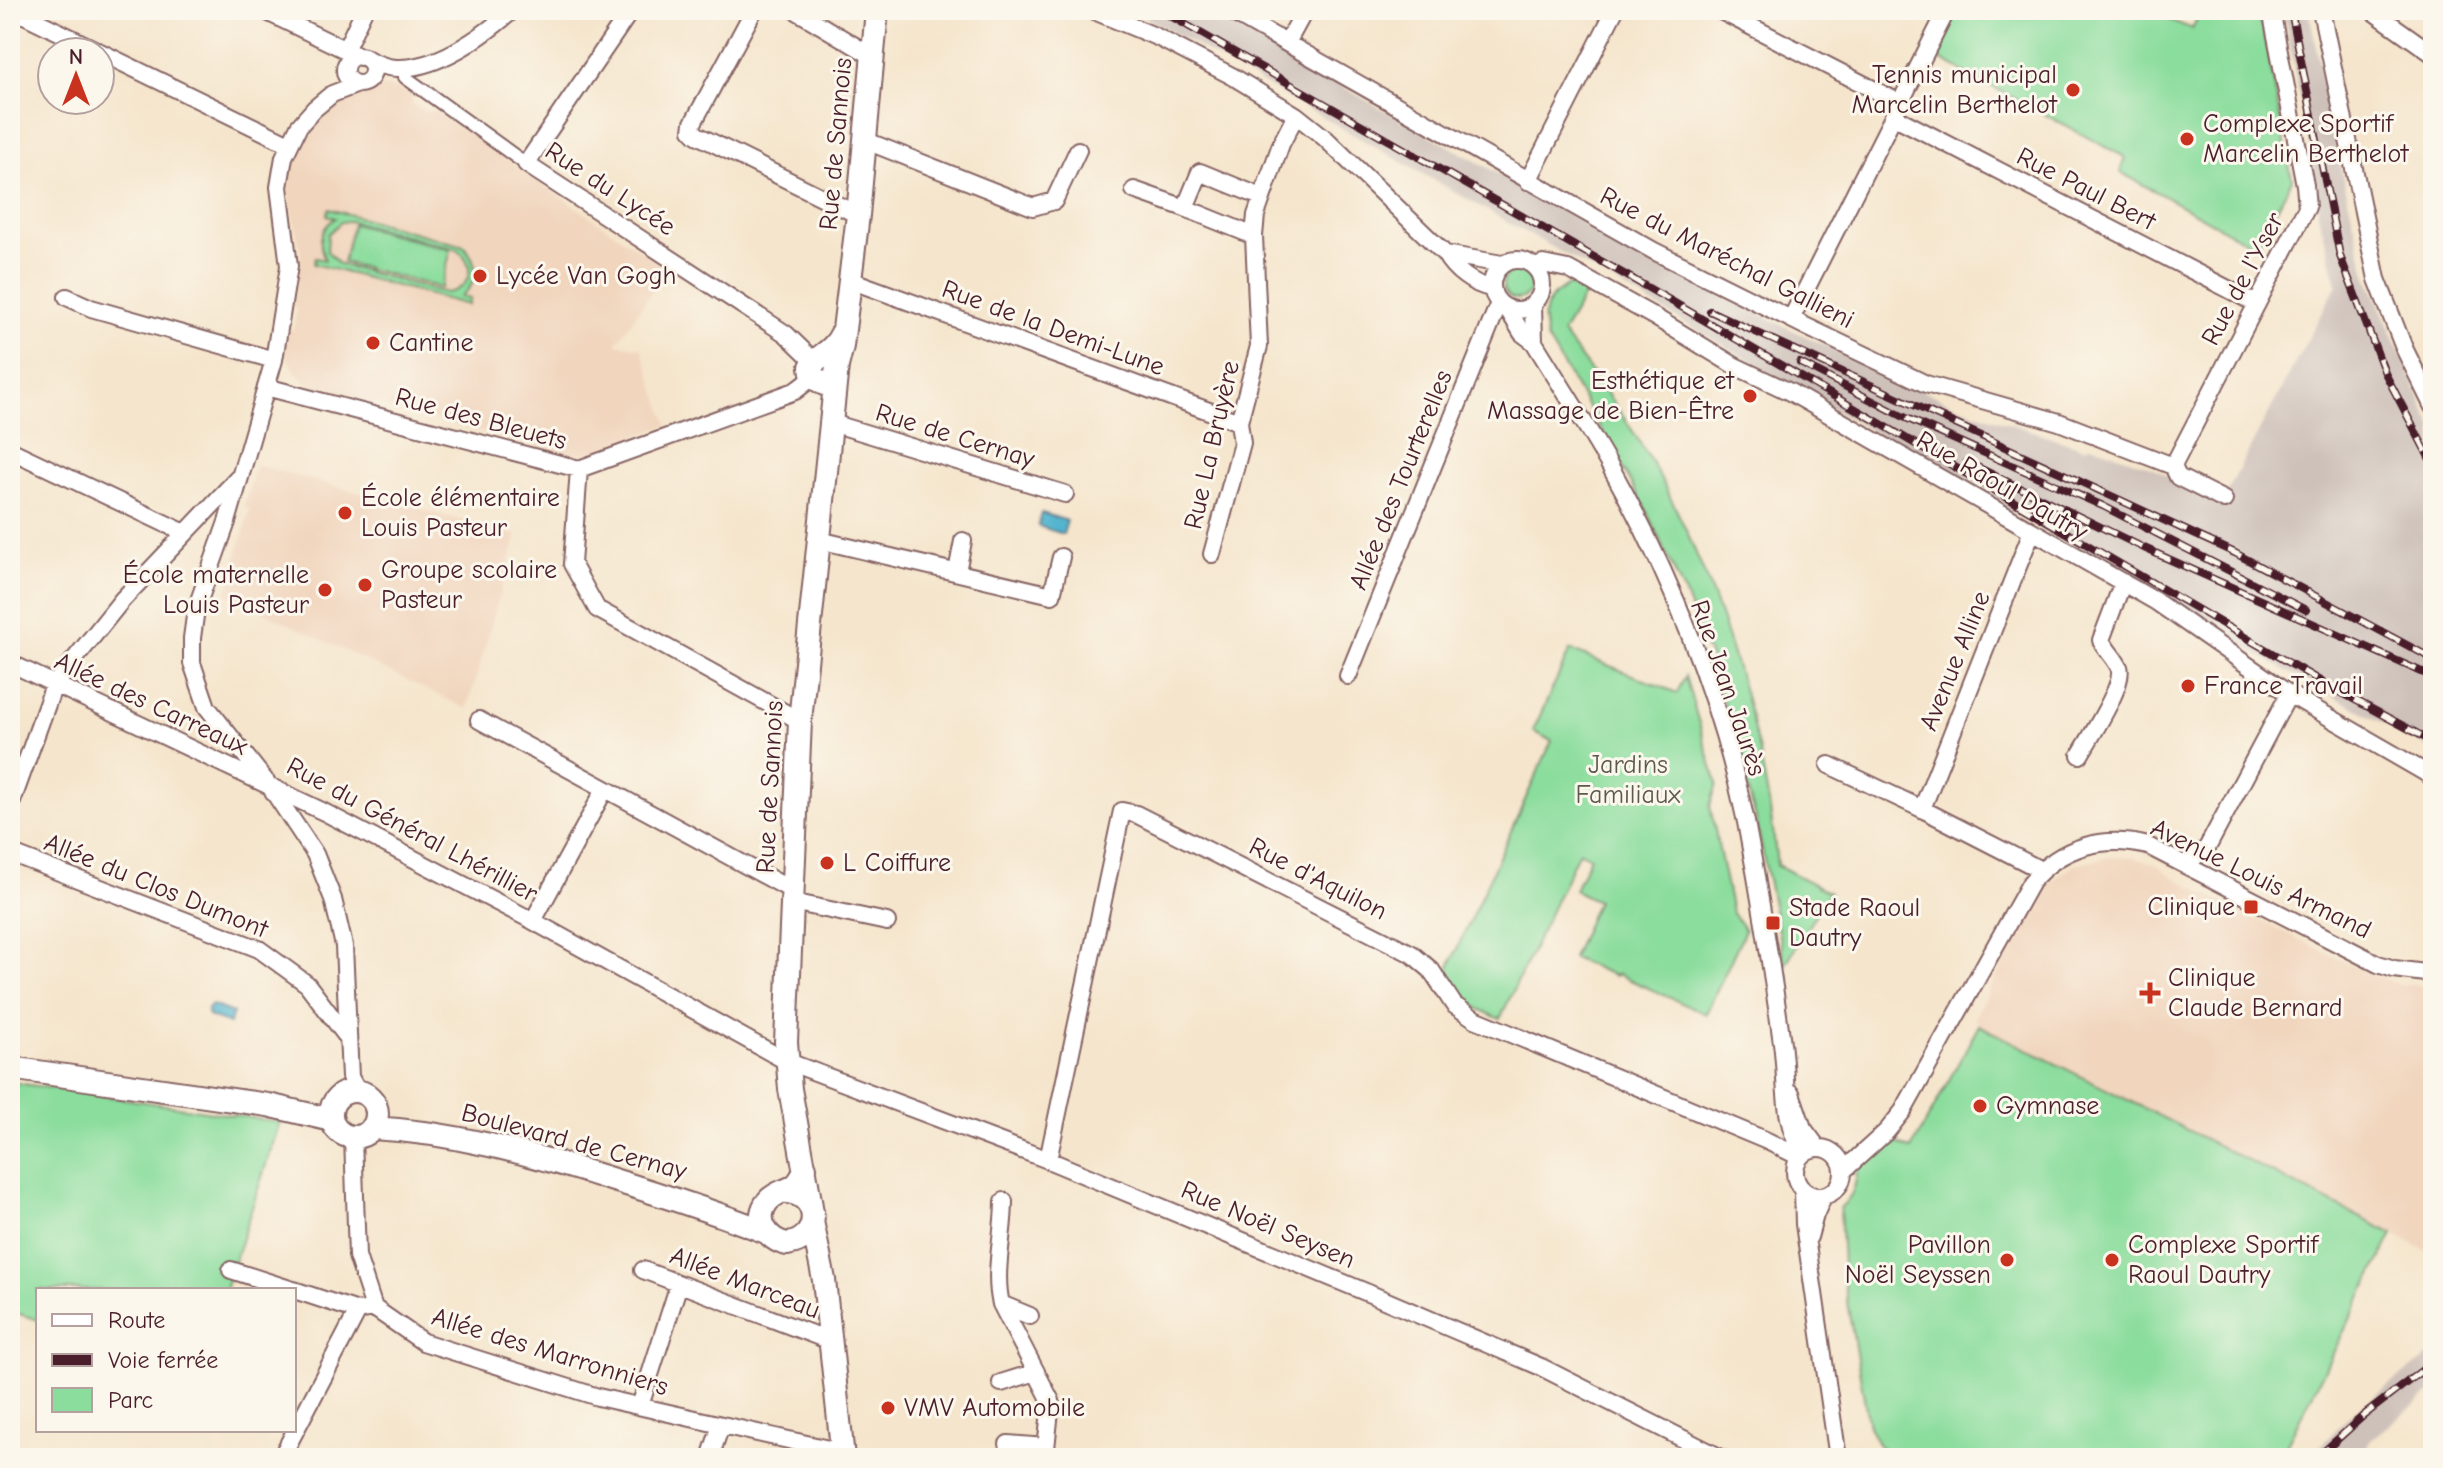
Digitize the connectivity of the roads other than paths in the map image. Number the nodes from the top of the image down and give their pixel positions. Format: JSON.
{"nodes":[{"id":1,"x":14,"y":10,"type":"edge"},
{"id":2,"x":263,"y":10,"type":"edge"},
{"id":3,"x":364,"y":10,"type":"edge"},
{"id":4,"x":513,"y":10,"type":"edge"},
{"id":5,"x":631,"y":10,"type":"edge"},
{"id":6,"x":754,"y":10,"type":"edge"},
{"id":7,"x":795,"y":10,"type":"edge"},
{"id":8,"x":877,"y":10,"type":"edge"},
{"id":9,"x":1092,"y":10,"type":"edge"},
{"id":10,"x":1228,"y":10,"type":"edge"},
{"id":11,"x":1305,"y":10,"type":"edge"},
{"id":12,"x":1615,"y":10,"type":"edge"},
{"id":13,"x":1719,"y":10,"type":"edge"},
{"id":14,"x":1947,"y":10,"type":"edge"},
{"id":15,"x":2271,"y":10,"type":"edge"},
{"id":16,"x":2321,"y":10,"type":"edge"},
{"id":17,"x":2371,"y":10,"type":"edge"},
{"id":18,"x":1287,"y":43,"type":"junction"},
{"id":19,"x":2433,"y":54,"type":"edge"},
{"id":20,"x":872,"y":56,"type":"junction"},
{"id":21,"x":357,"y":65,"type":"junction"},
{"id":22,"x":405,"y":77,"type":"joint"},
{"id":23,"x":1896,"y":110,"type":"junction"},
{"id":24,"x":1296,"y":115,"type":"junction"},
{"id":25,"x":864,"y":140,"type":"junction"},
{"id":26,"x":289,"y":144,"type":"junction"},
{"id":27,"x":1078,"y":150,"type":"dead end"},
{"id":28,"x":526,"y":164,"type":"junction"},
{"id":29,"x":1528,"y":181,"type":"junction"},
{"id":30,"x":1134,"y":190,"type":"dead end"},
{"id":31,"x":1261,"y":197,"type":"junction"},
{"id":32,"x":1185,"y":208,"type":"junction"},
{"id":33,"x":858,"y":215,"type":"junction"},
{"id":34,"x":1254,"y":236,"type":"junction"},
{"id":35,"x":1445,"y":254,"type":"junction"},
{"id":36,"x":1502,"y":264,"type":"junction"},
{"id":37,"x":1535,"y":267,"type":"junction"},
{"id":38,"x":850,"y":280,"type":"junction"},
{"id":39,"x":67,"y":297,"type":"dead end"},
{"id":40,"x":1499,"y":299,"type":"junction"},
{"id":41,"x":1533,"y":304,"type":"junction"},
{"id":42,"x":2257,"y":304,"type":"junction"},
{"id":43,"x":1791,"y":319,"type":"junction"},
{"id":44,"x":1534,"y":342,"type":"junction"},
{"id":45,"x":274,"y":360,"type":"junction"},
{"id":46,"x":824,"y":370,"type":"junction"},
{"id":47,"x":266,"y":387,"type":"junction"},
{"id":48,"x":2433,"y":407,"type":"edge"},
{"id":49,"x":832,"y":415,"type":"junction"},
{"id":50,"x":1239,"y":422,"type":"junction"},
{"id":51,"x":10,"y":450,"type":"edge"},
{"id":52,"x":2173,"y":466,"type":"junction"},
{"id":53,"x":579,"y":469,"type":"junction"},
{"id":54,"x":239,"y":477,"type":"junction"},
{"id":55,"x":1065,"y":494,"type":"dead end"},
{"id":56,"x":2224,"y":500,"type":"dead end"},
{"id":57,"x":2032,"y":531,"type":"junction"},
{"id":58,"x":185,"y":533,"type":"junction"},
{"id":59,"x":819,"y":540,"type":"junction"},
{"id":60,"x":963,"y":541,"type":"dead end"},
{"id":61,"x":1212,"y":554,"type":"dead end"},
{"id":62,"x":1061,"y":557,"type":"dead end"},
{"id":63,"x":957,"y":572,"type":"junction"},
{"id":64,"x":2123,"y":582,"type":"junction"},
{"id":65,"x":10,"y":663,"type":"edge"},
{"id":66,"x":1348,"y":676,"type":"dead end"},
{"id":67,"x":54,"y":685,"type":"junction"},
{"id":68,"x":2289,"y":694,"type":"junction"},
{"id":69,"x":479,"y":720,"type":"dead end"},
{"id":70,"x":800,"y":721,"type":"junction"},
{"id":71,"x":2080,"y":755,"type":"dead end"},
{"id":72,"x":1829,"y":765,"type":"dead end"},
{"id":73,"x":2433,"y":777,"type":"edge"},
{"id":74,"x":271,"y":788,"type":"junction"},
{"id":75,"x":605,"y":789,"type":"junction"},
{"id":76,"x":10,"y":807,"type":"edge"},
{"id":77,"x":1922,"y":809,"type":"junction"},
{"id":78,"x":2207,"y":848,"type":"junction"},
{"id":79,"x":10,"y":853,"type":"edge"},
{"id":80,"x":2185,"y":864,"type":"junction"},
{"id":81,"x":2041,"y":870,"type":"junction"},
{"id":82,"x":2212,"y":880,"type":"junction"},
{"id":83,"x":793,"y":897,"type":"junction"},
{"id":84,"x":533,"y":921,"type":"junction"},
{"id":85,"x":887,"y":922,"type":"dead end"},
{"id":86,"x":2433,"y":974,"type":"edge"},
{"id":87,"x":347,"y":1037,"type":"junction"},
{"id":88,"x":786,"y":1061,"type":"junction"},
{"id":89,"x":10,"y":1068,"type":"edge"},
{"id":90,"x":1787,"y":1080,"type":"junction"},
{"id":91,"x":344,"y":1097,"type":"junction"},
{"id":92,"x":1786,"y":1114,"type":"junction"},
{"id":93,"x":367,"y":1124,"type":"junction"},
{"id":94,"x":1765,"y":1140,"type":"junction"},
{"id":95,"x":1818,"y":1148,"type":"junction"},
{"id":96,"x":1801,"y":1156,"type":"junction"},
{"id":97,"x":1048,"y":1160,"type":"junction"},
{"id":98,"x":1840,"y":1162,"type":"junction"},
{"id":99,"x":805,"y":1168,"type":"junction"},
{"id":100,"x":1803,"y":1191,"type":"junction"},
{"id":101,"x":786,"y":1192,"type":"junction"},
{"id":102,"x":1823,"y":1197,"type":"junction"},
{"id":103,"x":1004,"y":1201,"type":"dead end"},
{"id":104,"x":765,"y":1205,"type":"junction"},
{"id":105,"x":711,"y":1210,"type":"junction"},
{"id":106,"x":812,"y":1216,"type":"junction"},
{"id":107,"x":766,"y":1232,"type":"junction"},
{"id":108,"x":1808,"y":1243,"type":"junction"},
{"id":109,"x":787,"y":1244,"type":"junction"},
{"id":110,"x":231,"y":1270,"type":"dead end"},
{"id":111,"x":643,"y":1270,"type":"dead end"},
{"id":112,"x":679,"y":1284,"type":"junction"},
{"id":113,"x":288,"y":1288,"type":"edge"},
{"id":114,"x":296,"y":1291,"type":"edge"},
{"id":115,"x":1001,"y":1304,"type":"junction"},
{"id":116,"x":366,"y":1310,"type":"junction"},
{"id":117,"x":828,"y":1311,"type":"junction"},
{"id":118,"x":1030,"y":1316,"type":"dead end"},
{"id":119,"x":830,"y":1341,"type":"junction"},
{"id":120,"x":1036,"y":1372,"type":"junction"},
{"id":121,"x":1001,"y":1383,"type":"dead end"},
{"id":122,"x":296,"y":1395,"type":"edge"},
{"id":123,"x":312,"y":1399,"type":"junction"},
{"id":124,"x":640,"y":1406,"type":"junction"},
{"id":125,"x":721,"y":1425,"type":"junction"},
{"id":126,"x":296,"y":1429,"type":"edge"},
{"id":127,"x":295,"y":1432,"type":"edge"},
{"id":128,"x":1008,"y":1444,"type":"dead end"},
{"id":129,"x":1046,"y":1452,"type":"edge"},
{"id":130,"x":843,"y":1455,"type":"edge"},
{"id":131,"x":281,"y":1458,"type":"edge"},
{"id":132,"x":710,"y":1458,"type":"edge"},
{"id":133,"x":1721,"y":1458,"type":"edge"},
{"id":134,"x":1838,"y":1458,"type":"edge"}],
"edges":[{"from":1,"to":26,"type":"street"},
{"from":2,"to":21,"type":"street"},
{"from":3,"to":21,"type":"street"},
{"from":4,"to":21,"type":"street"},
{"from":5,"to":28,"type":"street"},
{"from":6,"to":33,"type":"street"},
{"from":7,"to":20,"type":"street"},
{"from":8,"to":20,"type":"street","name":"Rue de Sannois"},
{"from":9,"to":24,"type":"street","name":"Rue Jean Jaurès"},
{"from":10,"to":18,"type":"street","name":"Rue du Maréchal Gallieni"},
{"from":11,"to":18,"type":"street"},
{"from":12,"to":29,"type":"street"},
{"from":13,"to":23,"type":"street","name":"Rue Paul Bert"},
{"from":14,"to":23,"type":"street"},
{"from":15,"to":42,"type":"street","name":"Rue de l'Yser"},
{"from":16,"to":48,"type":"street"},
{"from":17,"to":19,"type":"street"},
{"from":18,"to":29,"type":"street","name":"Rue du Maréchal Gallieni"},
{"from":20,"to":25,"type":"street","name":"Rue de Sannois"},
{"from":21,"to":22,"type":"street","name":"Rue du Lycée"},
{"from":21,"to":26,"type":"street"},
{"from":22,"to":28,"type":"street","name":"Rue du Lycée"},
{"from":23,"to":42,"type":"street","name":"Rue Paul Bert"},
{"from":23,"to":43,"type":"street"},
{"from":24,"to":31,"type":"street","name":"Rue La Bruyère"},
{"from":24,"to":35,"type":"street","name":"Rue Jean Jaurès"},
{"from":25,"to":27,"type":"street"},
{"from":25,"to":33,"type":"street","name":"Rue de Sannois"},
{"from":26,"to":45,"type":"street","name":"Rue du Général Lhérillier"},
{"from":28,"to":46,"type":"street","name":"Rue du Lycée"},
{"from":29,"to":43,"type":"street","name":"Rue du Maréchal Gallieni"},
{"from":30,"to":32,"type":"street"},
{"from":31,"to":32,"type":"street"},
{"from":31,"to":34,"type":"street","name":"Rue La Bruyère"},
{"from":32,"to":34,"type":"street"},
{"from":33,"to":38,"type":"street","name":"Rue de Sannois"},
{"from":34,"to":50,"type":"street","name":"Rue La Bruyère"},
{"from":35,"to":36,"type":"street"},
{"from":35,"to":40,"type":"street","name":"Rue Jean Jaurès"},
{"from":36,"to":37,"type":"street"},
{"from":36,"to":40,"type":"street"},
{"from":37,"to":41,"type":"street"},
{"from":37,"to":57,"type":"street","name":"Rue Raoul Dautry"},
{"from":38,"to":46,"type":"street","name":"Rue de Sannois"},
{"from":38,"to":50,"type":"street","name":"Rue de la Demi-Lune"},
{"from":39,"to":45,"type":"street"},
{"from":40,"to":41,"type":"street"},
{"from":40,"to":44,"type":"street","name":"Rue Jean Jaurès"},
{"from":40,"to":66,"type":"street","name":"Allée des Tourterelles"},
{"from":41,"to":44,"type":"street","name":"Rue Jean Jaurès"},
{"from":42,"to":52,"type":"street","name":"Rue de l'Yser"},
{"from":43,"to":52,"type":"street","name":"Rue du Maréchal Gallieni"},
{"from":44,"to":90,"type":"street","name":"Rue Jean Jaurès"},
{"from":45,"to":47,"type":"street","name":"Rue du Général Lhérillier"},
{"from":46,"to":49,"type":"street","name":"Rue de Sannois"},
{"from":46,"to":53,"type":"street","name":"Rue des Bleuets"},
{"from":47,"to":53,"type":"street","name":"Rue des Bleuets"},
{"from":47,"to":54,"type":"street","name":"Rue du Général Lhérillier"},
{"from":49,"to":55,"type":"street","name":"Rue de Cernay"},
{"from":49,"to":59,"type":"street","name":"Rue de Sannois"},
{"from":50,"to":61,"type":"street","name":"Rue La Bruyère"},
{"from":51,"to":58,"type":"street"},
{"from":52,"to":56,"type":"street","name":"Rue du Maréchal Gallieni"},
{"from":53,"to":70,"type":"street"},
{"from":54,"to":58,"type":"street"},
{"from":54,"to":74,"type":"street","name":"Rue du Général Lhérillier"},
{"from":57,"to":64,"type":"street","name":"Rue Raoul Dautry"},
{"from":57,"to":77,"type":"street","name":"Avenue Alline"},
{"from":58,"to":67,"type":"street"},
{"from":59,"to":63,"type":"street"},
{"from":59,"to":70,"type":"street","name":"Rue de Sannois"},
{"from":60,"to":63,"type":"street"},
{"from":62,"to":63,"type":"street"},
{"from":64,"to":68,"type":"street","name":"Rue Raoul Dautry"},
{"from":64,"to":71,"type":"street"},
{"from":65,"to":67,"type":"street","name":"Allée des Carreaux"},
{"from":67,"to":74,"type":"street","name":"Allée des Carreaux"},
{"from":67,"to":76,"type":"street"},
{"from":68,"to":73,"type":"street","name":"Rue Raoul Dautry"},
{"from":68,"to":78,"type":"street"},
{"from":69,"to":75,"type":"street"},
{"from":70,"to":83,"type":"street","name":"Rue de Sannois"},
{"from":72,"to":77,"type":"street"},
{"from":74,"to":84,"type":"street","name":"Rue du Général Lhérillier"},
{"from":74,"to":87,"type":"street"},
{"from":75,"to":83,"type":"street"},
{"from":75,"to":84,"type":"street"},
{"from":77,"to":81,"type":"street"},
{"from":78,"to":80,"type":"street"},
{"from":78,"to":82,"type":"street"},
{"from":79,"to":87,"type":"street","name":"Allée du Clos Dumont"},
{"from":80,"to":81,"type":"street","name":"Avenue Louis Armand"},
{"from":80,"to":82,"type":"street","name":"Avenue Louis Armand"},
{"from":81,"to":98,"type":"street","name":"Avenue Louis Armand"},
{"from":82,"to":86,"type":"street","name":"Avenue Louis Armand"},
{"from":83,"to":85,"type":"street"},
{"from":83,"to":88,"type":"street","name":"Rue de Sannois"},
{"from":84,"to":88,"type":"street","name":"Rue du Général Lhérillier"},
{"from":87,"to":91,"type":"street"},
{"from":88,"to":97,"type":"street","name":"Rue Noël Seysen"},
{"from":88,"to":99,"type":"street","name":"Rue de Sannois"},
{"from":89,"to":91,"type":"street"},
{"from":90,"to":92,"type":"street","name":"Rue Jean Jaurès"},
{"from":90,"to":95,"type":"street","name":"Rue Jean Jaurès"},
{"from":91,"to":93,"type":"street"},
{"from":91,"to":93,"type":"street"},
{"from":92,"to":94,"type":"street"},
{"from":92,"to":96,"type":"street","name":"Rue Jean Jaurès"},
{"from":93,"to":105,"type":"street","name":"Boulevard de Cernay"},
{"from":93,"to":116,"type":"street"},
{"from":94,"to":96,"type":"street","name":"Rue d'Aquilon"},
{"from":94,"to":97,"type":"street","name":"Rue d'Aquilon"},
{"from":95,"to":96,"type":"street"},
{"from":95,"to":98,"type":"street"},
{"from":96,"to":100,"type":"street"},
{"from":97,"to":133,"type":"street","name":"Rue Noël Seysen"},
{"from":98,"to":102,"type":"street"},
{"from":99,"to":101,"type":"street"},
{"from":99,"to":106,"type":"street","name":"Rue de Sannois"},
{"from":100,"to":102,"type":"street"},
{"from":100,"to":108,"type":"street"},
{"from":101,"to":104,"type":"street"},
{"from":101,"to":106,"type":"street"},
{"from":102,"to":108,"type":"street"},
{"from":103,"to":115,"type":"street"},
{"from":104,"to":105,"type":"street","name":"Boulevard de Cernay"},
{"from":104,"to":107,"type":"street"},
{"from":105,"to":107,"type":"street","name":"Boulevard de Cernay"},
{"from":106,"to":109,"type":"street"},
{"from":106,"to":117,"type":"street","name":"Rue de Sannois"},
{"from":107,"to":109,"type":"street"},
{"from":108,"to":134,"type":"street"},
{"from":109,"to":117,"type":"street","name":"Rue de Sannois"},
{"from":110,"to":113,"type":"street","name":"Allée des Marronniers"},
{"from":111,"to":112,"type":"street","name":"Allée Marceau"},
{"from":112,"to":119,"type":"street","name":"Allée Marceau"},
{"from":112,"to":124,"type":"street"},
{"from":114,"to":116,"type":"street","name":"Allée des Marronniers"},
{"from":115,"to":118,"type":"street"},
{"from":115,"to":120,"type":"street"},
{"from":116,"to":123,"type":"street"},
{"from":116,"to":124,"type":"street","name":"Allée des Marronniers"},
{"from":117,"to":119,"type":"street","name":"Rue de Sannois"},
{"from":119,"to":130,"type":"street","name":"Rue de Sannois"},
{"from":120,"to":121,"type":"street"},
{"from":120,"to":129,"type":"street"},
{"from":122,"to":123,"type":"street"},
{"from":123,"to":126,"type":"street"},
{"from":124,"to":125,"type":"street","name":"Allée des Marronniers"},
{"from":125,"to":130,"type":"street","name":"Allée des Marronniers"},
{"from":125,"to":132,"type":"street"},
{"from":127,"to":131,"type":"street"},
{"from":128,"to":129,"type":"street"}]}
